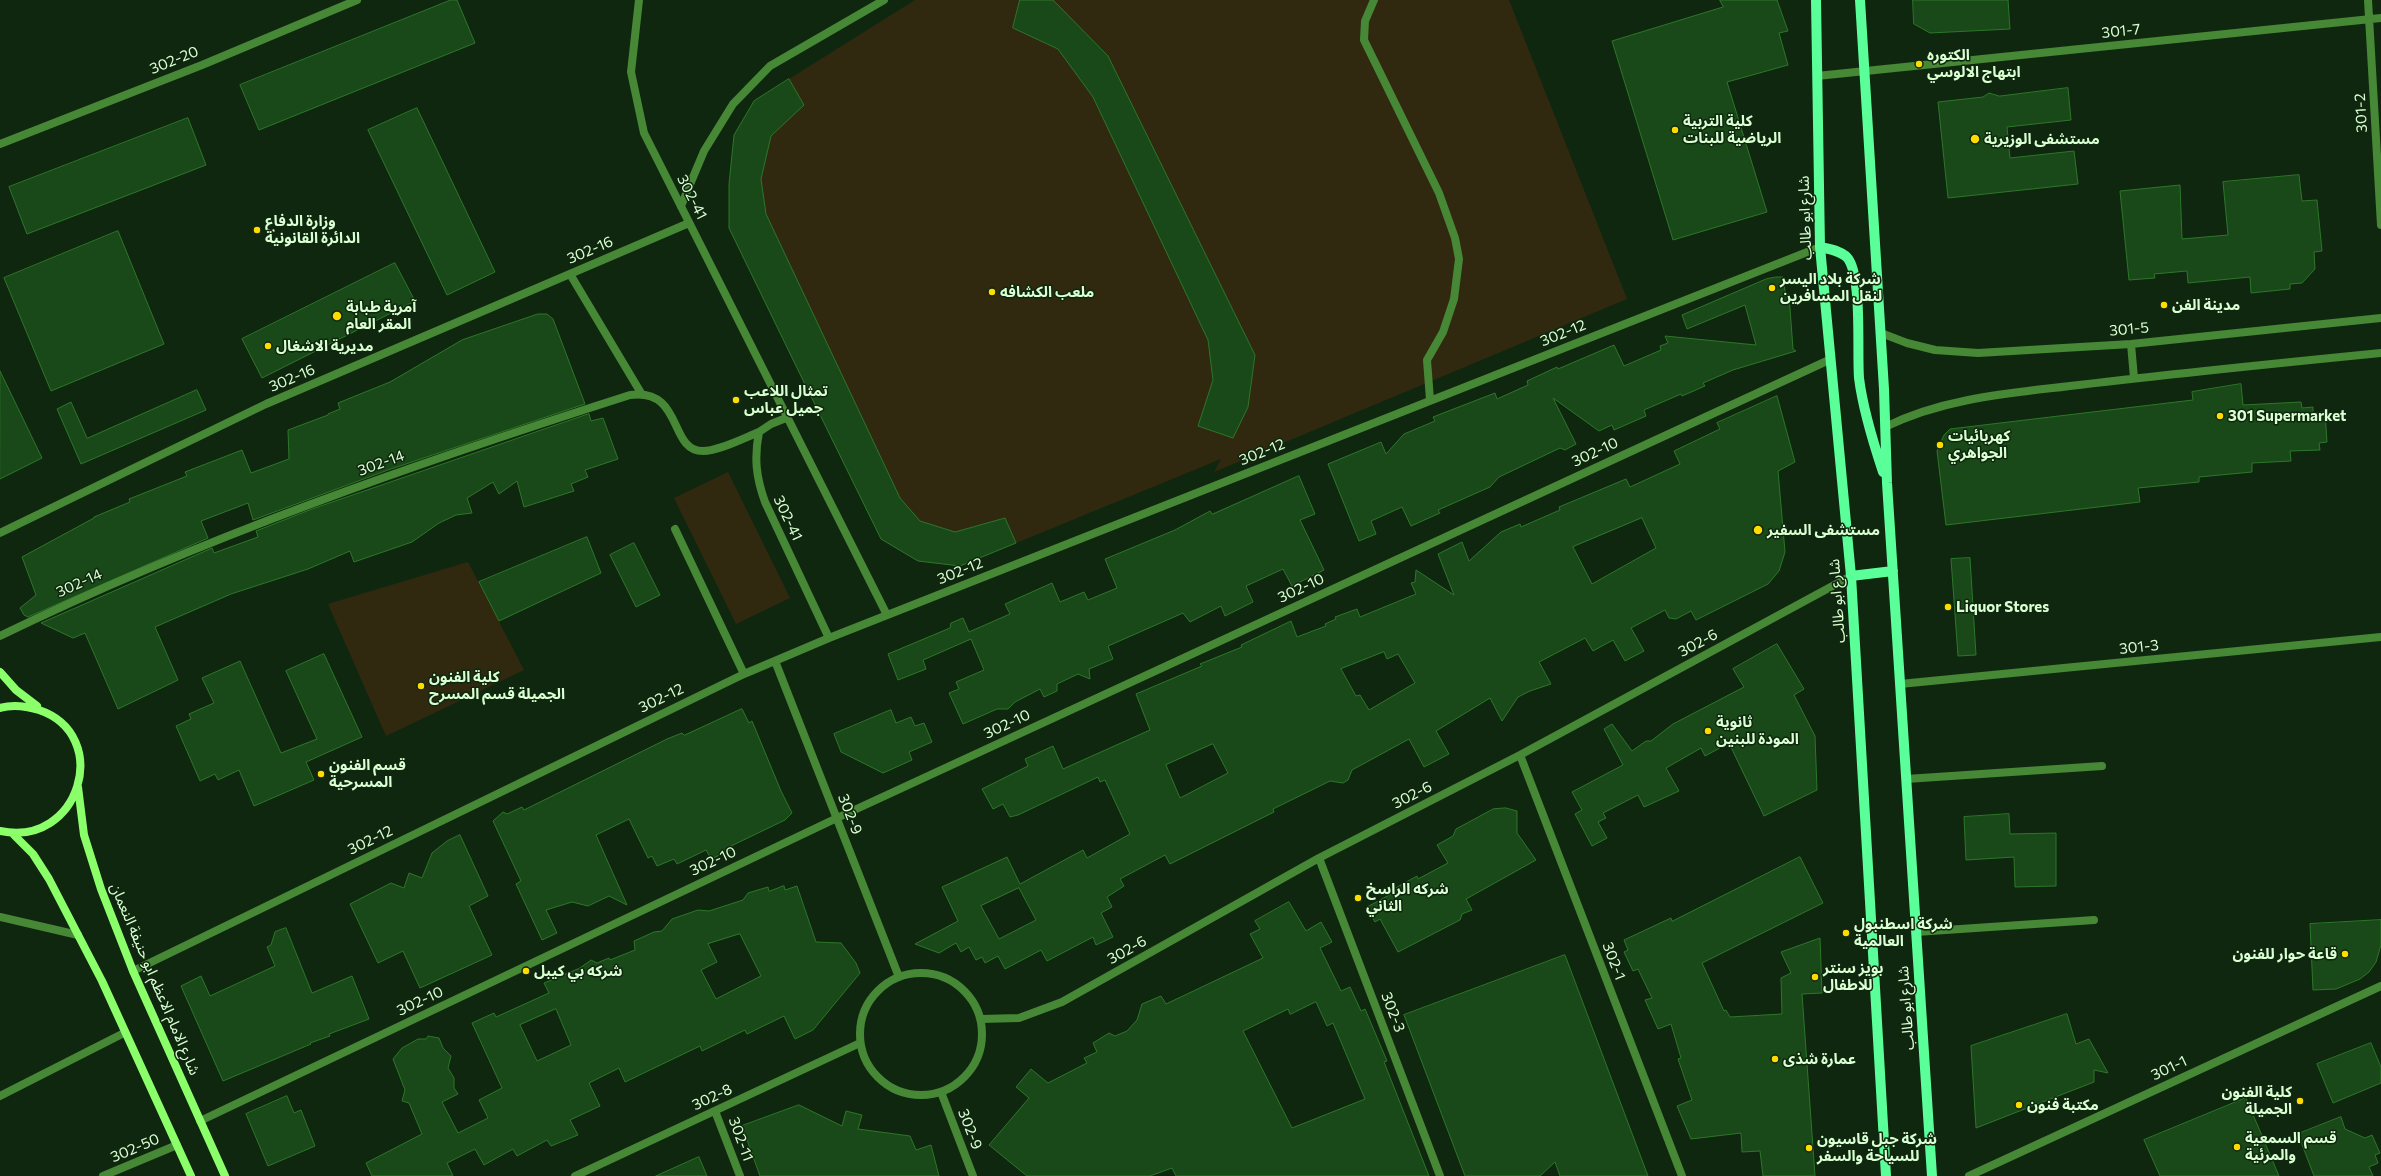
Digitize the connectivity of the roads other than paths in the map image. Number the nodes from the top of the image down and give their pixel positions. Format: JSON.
{"nodes":[{"id":1,"x":358,"y":0,"type":"edge"},
{"id":2,"x":640,"y":0,"type":"edge"},
{"id":3,"x":884,"y":0,"type":"edge"},
{"id":4,"x":1374,"y":0,"type":"edge"},
{"id":5,"x":1816,"y":0,"type":"edge"},
{"id":6,"x":1860,"y":0,"type":"edge"},
{"id":7,"x":2368,"y":0,"type":"edge"},
{"id":8,"x":2381,"y":18,"type":"edge"},
{"id":9,"x":2370,"y":20,"type":"junction"},
{"id":10,"x":1864,"y":72,"type":"junction"},
{"id":11,"x":1817,"y":76,"type":"junction"},
{"id":12,"x":0,"y":144,"type":"edge"},
{"id":13,"x":681,"y":206,"type":"junction"},
{"id":14,"x":689,"y":223,"type":"junction"},
{"id":15,"x":2381,"y":225,"type":"edge"},
{"id":16,"x":1820,"y":247,"type":"junction"},
{"id":17,"x":570,"y":274,"type":"junction"},
{"id":18,"x":2381,"y":318,"type":"edge"},
{"id":19,"x":1880,"y":332,"type":"junction"},
{"id":20,"x":2131,"y":344,"type":"junction"},
{"id":21,"x":2381,"y":353,"type":"edge"},
{"id":22,"x":1829,"y":360,"type":"junction"},
{"id":23,"x":2134,"y":378,"type":"junction"},
{"id":24,"x":641,"y":393,"type":"junction"},
{"id":25,"x":1430,"y":400,"type":"junction"},
{"id":26,"x":786,"y":418,"type":"junction"},
{"id":27,"x":1884,"y":427,"type":"junction"},
{"id":28,"x":759,"y":432,"type":"junction"},
{"id":29,"x":1887,"y":483,"type":"junction"},
{"id":30,"x":675,"y":529,"type":"dead end"},
{"id":31,"x":0,"y":533,"type":"edge"},
{"id":32,"x":1893,"y":571,"type":"junction"},
{"id":33,"x":1851,"y":576,"type":"junction"},
{"id":34,"x":887,"y":615,"type":"junction"},
{"id":35,"x":0,"y":636,"type":"edge"},
{"id":36,"x":2381,"y":637,"type":"edge"},
{"id":37,"x":830,"y":638,"type":"junction"},
{"id":38,"x":775,"y":661,"type":"junction"},
{"id":39,"x":0,"y":672,"type":"edge"},
{"id":40,"x":744,"y":674,"type":"junction"},
{"id":41,"x":1900,"y":684,"type":"junction"},
{"id":42,"x":0,"y":708,"type":"edge"},
{"id":43,"x":46,"y":712,"type":"junction"},
{"id":44,"x":1520,"y":755,"type":"junction"},
{"id":45,"x":2102,"y":766,"type":"dead end"},
{"id":46,"x":1906,"y":779,"type":"junction"},
{"id":47,"x":78,"y":787,"type":"junction"},
{"id":48,"x":837,"y":818,"type":"junction"},
{"id":49,"x":0,"y":831,"type":"edge"},
{"id":50,"x":12,"y":833,"type":"junction"},
{"id":51,"x":1319,"y":858,"type":"junction"},
{"id":52,"x":0,"y":917,"type":"edge"},
{"id":53,"x":2094,"y":920,"type":"dead end"},
{"id":54,"x":1916,"y":932,"type":"junction"},
{"id":55,"x":78,"y":935,"type":"junction"},
{"id":56,"x":133,"y":970,"type":"junction"},
{"id":57,"x":899,"y":977,"type":"junction"},
{"id":58,"x":2381,"y":986,"type":"edge"},
{"id":59,"x":981,"y":1019,"type":"junction"},
{"id":60,"x":124,"y":1033,"type":"junction"},
{"id":61,"x":860,"y":1043,"type":"junction"},
{"id":62,"x":941,"y":1092,"type":"junction"},
{"id":63,"x":0,"y":1096,"type":"edge"},
{"id":64,"x":715,"y":1111,"type":"junction"},
{"id":65,"x":200,"y":1121,"type":"junction"},
{"id":66,"x":177,"y":1145,"type":"junction"},
{"id":67,"x":103,"y":1176,"type":"edge"},
{"id":68,"x":191,"y":1176,"type":"edge"},
{"id":69,"x":225,"y":1176,"type":"edge"},
{"id":70,"x":575,"y":1176,"type":"edge"},
{"id":71,"x":740,"y":1176,"type":"edge"},
{"id":72,"x":973,"y":1176,"type":"edge"},
{"id":73,"x":1440,"y":1176,"type":"edge"},
{"id":74,"x":1682,"y":1176,"type":"edge"},
{"id":75,"x":1886,"y":1176,"type":"edge"},
{"id":76,"x":1932,"y":1176,"type":"edge"},
{"id":77,"x":1969,"y":1176,"type":"edge"}],
"edges":[{"from":1,"to":12,"type":"street","name":"302-20"},
{"from":2,"to":13,"type":"street","name":"302-41"},
{"from":3,"to":13,"type":"street"},
{"from":4,"to":25,"type":"street"},
{"from":5,"to":11,"type":"main road","name":"شارع ابو طالب"},
{"from":6,"to":10,"type":"main road","name":"شارع ابو طالب"},
{"from":7,"to":9,"type":"street","name":"301-2"},
{"from":8,"to":9,"type":"street","name":"301-7"},
{"from":9,"to":10,"type":"street","name":"301-7"},
{"from":9,"to":15,"type":"street","name":"301-2"},
{"from":10,"to":11,"type":"street","name":"301-7"},
{"from":10,"to":19,"type":"main road","name":"شارع ابو طالب"},
{"from":11,"to":16,"type":"main road","name":"شارع ابو طالب"},
{"from":13,"to":14,"type":"street","name":"302-41"},
{"from":14,"to":17,"type":"street","name":"302-16"},
{"from":14,"to":26,"type":"street","name":"302-41"},
{"from":16,"to":22,"type":"main road","name":"شارع ابو طالب"},
{"from":16,"to":25,"type":"street","name":"302-12"},
{"from":16,"to":29,"type":"main road"},
{"from":17,"to":24,"type":"street"},
{"from":17,"to":31,"type":"street","name":"302-16"},
{"from":18,"to":20,"type":"street","name":"301-5"},
{"from":19,"to":20,"type":"street","name":"301-5"},
{"from":19,"to":27,"type":"main road","name":"شارع ابو طالب"},
{"from":20,"to":23,"type":"street"},
{"from":21,"to":23,"type":"street"},
{"from":22,"to":33,"type":"main road","name":"شارع ابو طالب"},
{"from":22,"to":48,"type":"street","name":"302-10"},
{"from":23,"to":27,"type":"street"},
{"from":24,"to":28,"type":"street"},
{"from":24,"to":35,"type":"street","name":"302-14"},
{"from":25,"to":34,"type":"street","name":"302-12"},
{"from":26,"to":28,"type":"street"},
{"from":26,"to":34,"type":"street","name":"302-41"},
{"from":27,"to":29,"type":"main road","name":"شارع ابو طالب"},
{"from":28,"to":37,"type":"street","name":"302-41"},
{"from":29,"to":32,"type":"main road","name":"شارع ابو طالب"},
{"from":30,"to":40,"type":"street"},
{"from":32,"to":33,"type":"main road"},
{"from":32,"to":41,"type":"main road","name":"شارع ابو طالب"},
{"from":33,"to":44,"type":"street","name":"302-6"},
{"from":33,"to":75,"type":"main road","name":"شارع ابو طالب"},
{"from":34,"to":37,"type":"street","name":"302-12"},
{"from":36,"to":41,"type":"street","name":"301-3"},
{"from":37,"to":38,"type":"street","name":"302-12"},
{"from":38,"to":40,"type":"street","name":"302-12"},
{"from":38,"to":48,"type":"street","name":"302-9"},
{"from":39,"to":43,"type":"main road"},
{"from":40,"to":56,"type":"street","name":"302-12"},
{"from":41,"to":46,"type":"main road","name":"شارع ابو طالب"},
{"from":42,"to":43,"type":"main road"},
{"from":43,"to":47,"type":"main road"},
{"from":44,"to":51,"type":"street","name":"302-6"},
{"from":44,"to":74,"type":"street","name":"302-1"},
{"from":45,"to":46,"type":"street"},
{"from":46,"to":54,"type":"main road","name":"شارع ابو طالب"},
{"from":47,"to":50,"type":"main road"},
{"from":47,"to":56,"type":"main road","name":"شارع الامام الاعظم ابو حنيفة النعمان"},
{"from":48,"to":57,"type":"street","name":"302-9"},
{"from":48,"to":65,"type":"street","name":"302-10"},
{"from":49,"to":50,"type":"main road"},
{"from":50,"to":55,"type":"main road"},
{"from":51,"to":59,"type":"street","name":"302-6"},
{"from":51,"to":73,"type":"street","name":"302-3"},
{"from":52,"to":55,"type":"street"},
{"from":53,"to":54,"type":"street"},
{"from":54,"to":76,"type":"main road","name":"شارع ابو طالب"},
{"from":55,"to":60,"type":"main road"},
{"from":56,"to":65,"type":"main road","name":"شارع الامام الاعظم ابو حنيفة النعمان"},
{"from":57,"to":59,"type":"street"},
{"from":57,"to":61,"type":"street"},
{"from":58,"to":77,"type":"street","name":"301-1"},
{"from":59,"to":62,"type":"street"},
{"from":60,"to":63,"type":"street"},
{"from":60,"to":66,"type":"main road"},
{"from":61,"to":62,"type":"street"},
{"from":61,"to":64,"type":"street","name":"302-8"},
{"from":62,"to":72,"type":"street","name":"302-9"},
{"from":64,"to":70,"type":"street","name":"302-8"},
{"from":64,"to":71,"type":"street","name":"302-11"},
{"from":65,"to":69,"type":"main road","name":"شارع الامام الاعظم ابو حنيفة النعمان"},
{"from":66,"to":67,"type":"street","name":"302-50"},
{"from":66,"to":68,"type":"main road"}]}
